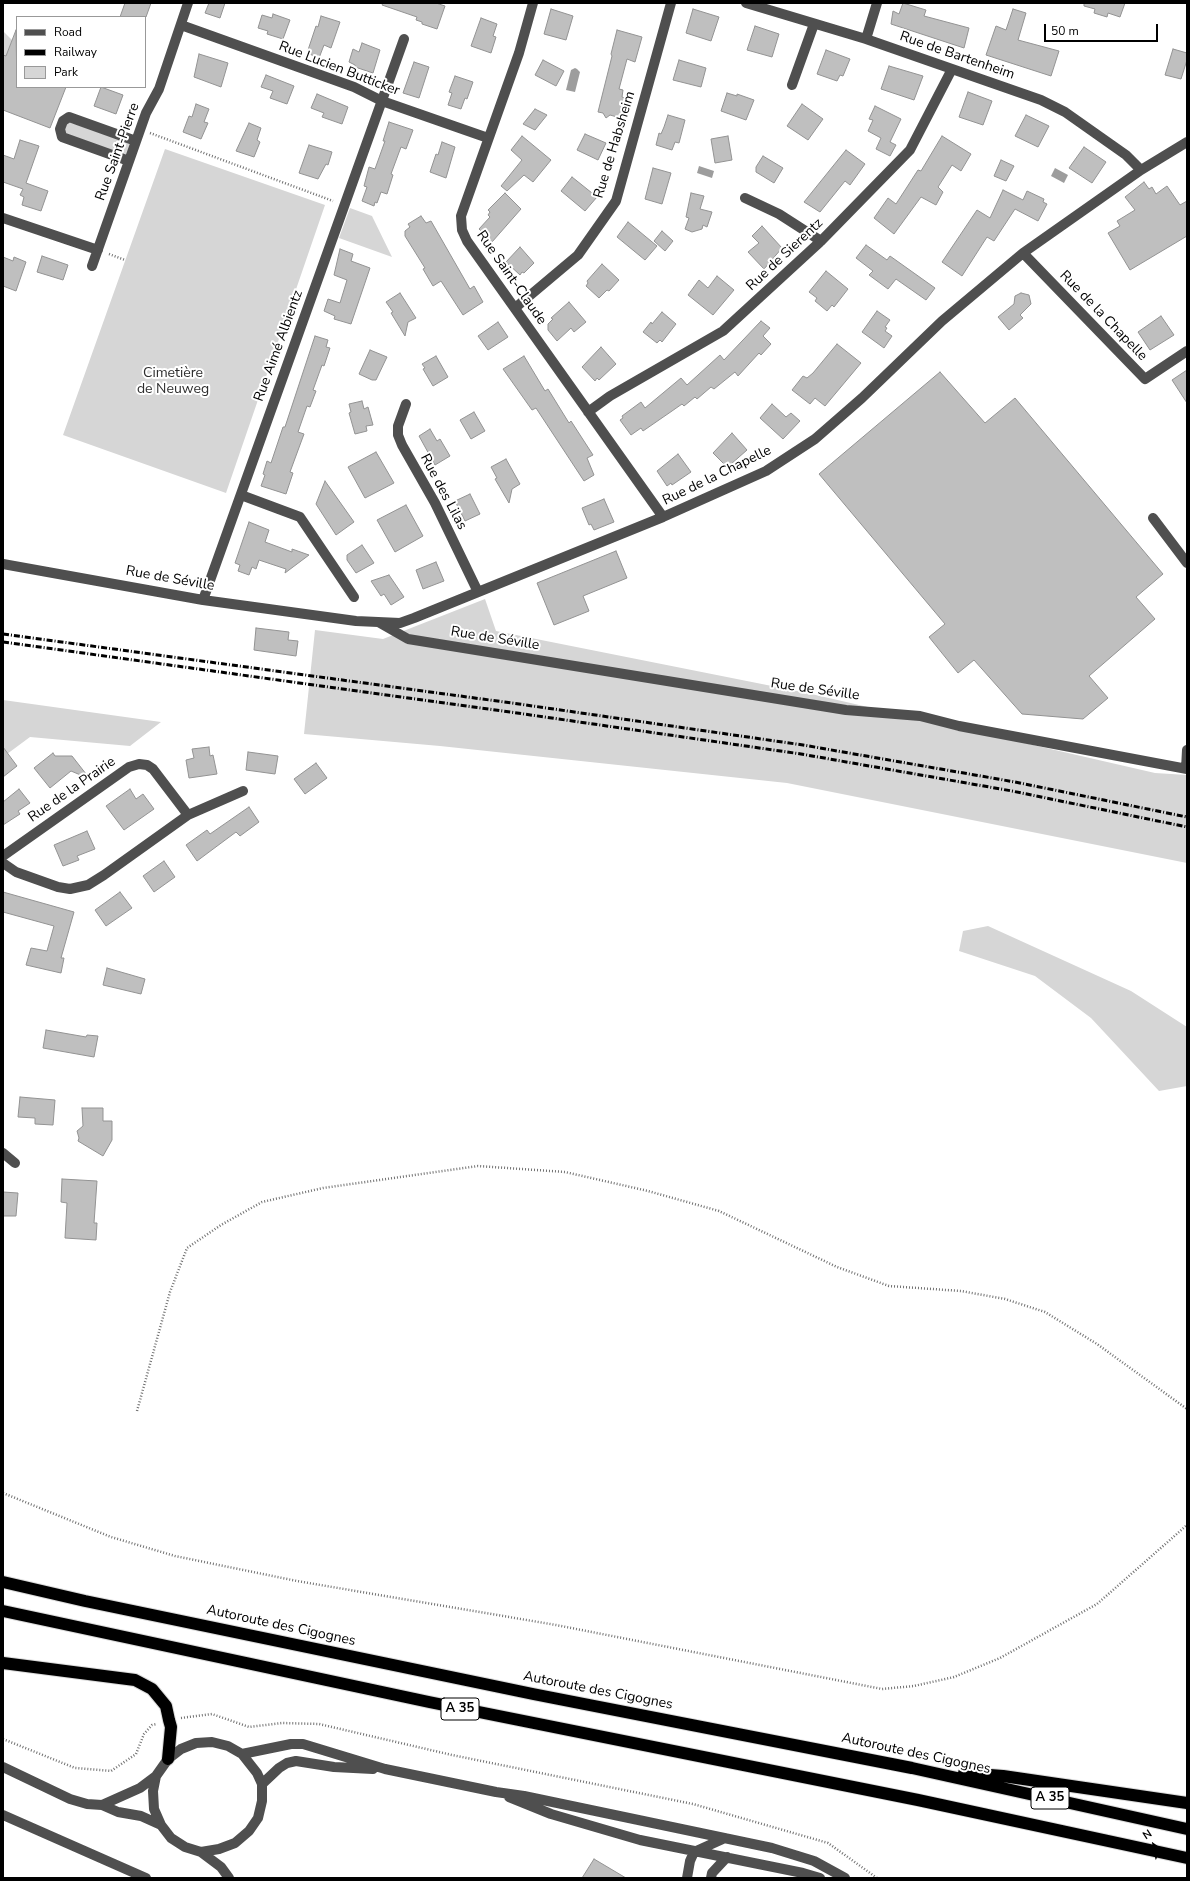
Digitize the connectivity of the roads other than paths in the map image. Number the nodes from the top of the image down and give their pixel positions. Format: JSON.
{"nodes":[{"id":1,"x":188,"y":3,"type":"edge"},
{"id":2,"x":533,"y":3,"type":"edge"},
{"id":3,"x":671,"y":3,"type":"edge"},
{"id":4,"x":746,"y":3,"type":"edge"},
{"id":5,"x":877,"y":3,"type":"edge"},
{"id":6,"x":814,"y":24,"type":"junction"},
{"id":7,"x":181,"y":25,"type":"junction"},
{"id":8,"x":404,"y":39,"type":"dead end"},
{"id":9,"x":866,"y":39,"type":"junction"},
{"id":10,"x":952,"y":69,"type":"junction"},
{"id":11,"x":792,"y":85,"type":"dead end"},
{"id":12,"x":382,"y":101,"type":"junction"},
{"id":13,"x":488,"y":138,"type":"junction"},
{"id":14,"x":136,"y":141,"type":"junction"},
{"id":15,"x":1187,"y":142,"type":"edge"},
{"id":16,"x":129,"y":161,"type":"junction"},
{"id":17,"x":1141,"y":170,"type":"junction"},
{"id":18,"x":745,"y":198,"type":"dead end"},
{"id":19,"x":3,"y":218,"type":"edge"},
{"id":20,"x":821,"y":241,"type":"junction"},
{"id":21,"x":98,"y":250,"type":"junction"},
{"id":22,"x":1023,"y":253,"type":"junction"},
{"id":23,"x":92,"y":266,"type":"dead end"},
{"id":24,"x":515,"y":308,"type":"junction"},
{"id":25,"x":1187,"y":351,"type":"edge"},
{"id":26,"x":406,"y":404,"type":"dead end"},
{"id":27,"x":588,"y":412,"type":"junction"},
{"id":28,"x":241,"y":496,"type":"junction"},
{"id":29,"x":663,"y":517,"type":"junction"},
{"id":30,"x":1153,"y":518,"type":"dead end"},
{"id":31,"x":1187,"y":563,"type":"edge"},
{"id":32,"x":3,"y":564,"type":"edge"},
{"id":33,"x":478,"y":592,"type":"junction"},
{"id":34,"x":354,"y":597,"type":"dead end"},
{"id":35,"x":203,"y":600,"type":"junction"},
{"id":36,"x":380,"y":623,"type":"junction"},
{"id":37,"x":390,"y":623,"type":"junction"},
{"id":38,"x":438,"y":644,"type":"junction"},
{"id":39,"x":1187,"y":750,"type":"edge"},
{"id":40,"x":1187,"y":769,"type":"edge"},
{"id":41,"x":243,"y":791,"type":"dead end"},
{"id":42,"x":188,"y":815,"type":"junction"},
{"id":43,"x":3,"y":856,"type":"edge"},
{"id":44,"x":3,"y":863,"type":"edge"},
{"id":45,"x":3,"y":1153,"type":"edge"},
{"id":46,"x":15,"y":1163,"type":"dead end"},
{"id":47,"x":3,"y":1582,"type":"edge"},
{"id":48,"x":3,"y":1611,"type":"edge"},
{"id":49,"x":3,"y":1663,"type":"edge"},
{"id":50,"x":242,"y":1754,"type":"junction"},
{"id":51,"x":168,"y":1759,"type":"junction"},
{"id":52,"x":3,"y":1768,"type":"edge"},
{"id":53,"x":912,"y":1768,"type":"junction"},
{"id":54,"x":385,"y":1769,"type":"junction"},
{"id":55,"x":156,"y":1776,"type":"junction"},
{"id":56,"x":262,"y":1784,"type":"junction"},
{"id":57,"x":496,"y":1792,"type":"junction"},
{"id":58,"x":1187,"y":1803,"type":"edge"},
{"id":59,"x":102,"y":1805,"type":"junction"},
{"id":60,"x":3,"y":1815,"type":"edge"},
{"id":61,"x":160,"y":1825,"type":"junction"},
{"id":62,"x":1187,"y":1829,"type":"edge"},
{"id":63,"x":725,"y":1838,"type":"junction"},
{"id":64,"x":201,"y":1852,"type":"junction"},
{"id":65,"x":694,"y":1852,"type":"junction"},
{"id":66,"x":727,"y":1858,"type":"junction"},
{"id":67,"x":1187,"y":1858,"type":"edge"},
{"id":68,"x":146,"y":1878,"type":"edge"},
{"id":69,"x":229,"y":1878,"type":"edge"},
{"id":70,"x":687,"y":1878,"type":"edge"},
{"id":71,"x":711,"y":1878,"type":"edge"},
{"id":72,"x":820,"y":1878,"type":"edge"},
{"id":73,"x":845,"y":1878,"type":"edge"}],
"edges":[{"from":1,"to":7,"type":"street","name":"Rue Saint-Pierre"},
{"from":2,"to":13,"type":"street","name":"Rue Saint-Claude"},
{"from":3,"to":24,"type":"street","name":"Rue de Habsheim"},
{"from":4,"to":6,"type":"street","name":"Rue de Bartenheim"},
{"from":5,"to":9,"type":"street"},
{"from":6,"to":9,"type":"street","name":"Rue de Bartenheim"},
{"from":6,"to":11,"type":"street"},
{"from":7,"to":12,"type":"street","name":"Rue Lucien Butticker"},
{"from":7,"to":14,"type":"street","name":"Rue Saint-Pierre"},
{"from":8,"to":12,"type":"street","name":"Rue Aimé Albientz"},
{"from":9,"to":10,"type":"street","name":"Rue de Bartenheim"},
{"from":10,"to":17,"type":"street","name":"Rue de Bartenheim"},
{"from":10,"to":20,"type":"street","name":"Rue de Sierentz"},
{"from":12,"to":13,"type":"street","name":"Rue Lucien Butticker"},
{"from":12,"to":28,"type":"street","name":"Rue Aimé Albientz"},
{"from":13,"to":24,"type":"street","name":"Rue Saint-Claude"},
{"from":14,"to":16,"type":"street","name":"Rue Saint-Pierre"},
{"from":14,"to":16,"type":"street"},
{"from":15,"to":17,"type":"street","name":"Rue de la Chapelle"},
{"from":16,"to":21,"type":"street","name":"Rue Saint-Pierre"},
{"from":17,"to":22,"type":"street","name":"Rue de la Chapelle"},
{"from":18,"to":20,"type":"street"},
{"from":19,"to":21,"type":"street"},
{"from":20,"to":27,"type":"street","name":"Rue de Sierentz"},
{"from":21,"to":23,"type":"street","name":"Rue Saint-Pierre"},
{"from":22,"to":25,"type":"street","name":"Rue de la Chapelle"},
{"from":22,"to":29,"type":"street","name":"Rue de la Chapelle"},
{"from":24,"to":27,"type":"street","name":"Rue Saint-Claude"},
{"from":26,"to":33,"type":"street","name":"Rue des Lilas"},
{"from":27,"to":29,"type":"street","name":"Rue Saint-Claude"},
{"from":28,"to":34,"type":"street"},
{"from":28,"to":35,"type":"street","name":"Rue Aimé Albientz"},
{"from":29,"to":33,"type":"street","name":"Rue de la Chapelle"},
{"from":30,"to":31,"type":"street"},
{"from":32,"to":35,"type":"street","name":"Rue de Séville"},
{"from":33,"to":37,"type":"street","name":"Rue de la Chapelle"},
{"from":35,"to":36,"type":"street","name":"Rue de Séville"},
{"from":36,"to":37,"type":"street","name":"Rue de Séville"},
{"from":36,"to":38,"type":"street","name":"Rue de Séville"},
{"from":37,"to":38,"type":"street","name":"Rue de Séville"},
{"from":38,"to":40,"type":"street","name":"Rue de Séville"},
{"from":39,"to":40,"type":"street"},
{"from":41,"to":42,"type":"street"},
{"from":42,"to":43,"type":"street","name":"Rue de la Prairie"},
{"from":42,"to":44,"type":"street"},
{"from":45,"to":46,"type":"street"},
{"from":47,"to":53,"type":"highway","name":"Autoroute des Cigognes","number":"A 35"},
{"from":48,"to":67,"type":"highway","number":"A 35"},
{"from":49,"to":51,"type":"highway"},
{"from":50,"to":51,"type":"street"},
{"from":50,"to":54,"type":"street"},
{"from":50,"to":56,"type":"street"},
{"from":51,"to":55,"type":"street"},
{"from":52,"to":59,"type":"street"},
{"from":53,"to":58,"type":"highway"},
{"from":53,"to":62,"type":"highway","name":"Autoroute des Cigognes","number":"A 35"},
{"from":54,"to":56,"type":"street"},
{"from":54,"to":57,"type":"street"},
{"from":55,"to":59,"type":"street"},
{"from":55,"to":61,"type":"street"},
{"from":56,"to":64,"type":"street"},
{"from":57,"to":63,"type":"street"},
{"from":57,"to":65,"type":"street"},
{"from":59,"to":61,"type":"street"},
{"from":60,"to":68,"type":"street"},
{"from":61,"to":64,"type":"street"},
{"from":63,"to":65,"type":"street"},
{"from":63,"to":73,"type":"street"},
{"from":64,"to":69,"type":"street"},
{"from":65,"to":66,"type":"street"},
{"from":65,"to":70,"type":"street"},
{"from":66,"to":71,"type":"street"},
{"from":66,"to":72,"type":"street"}]}
